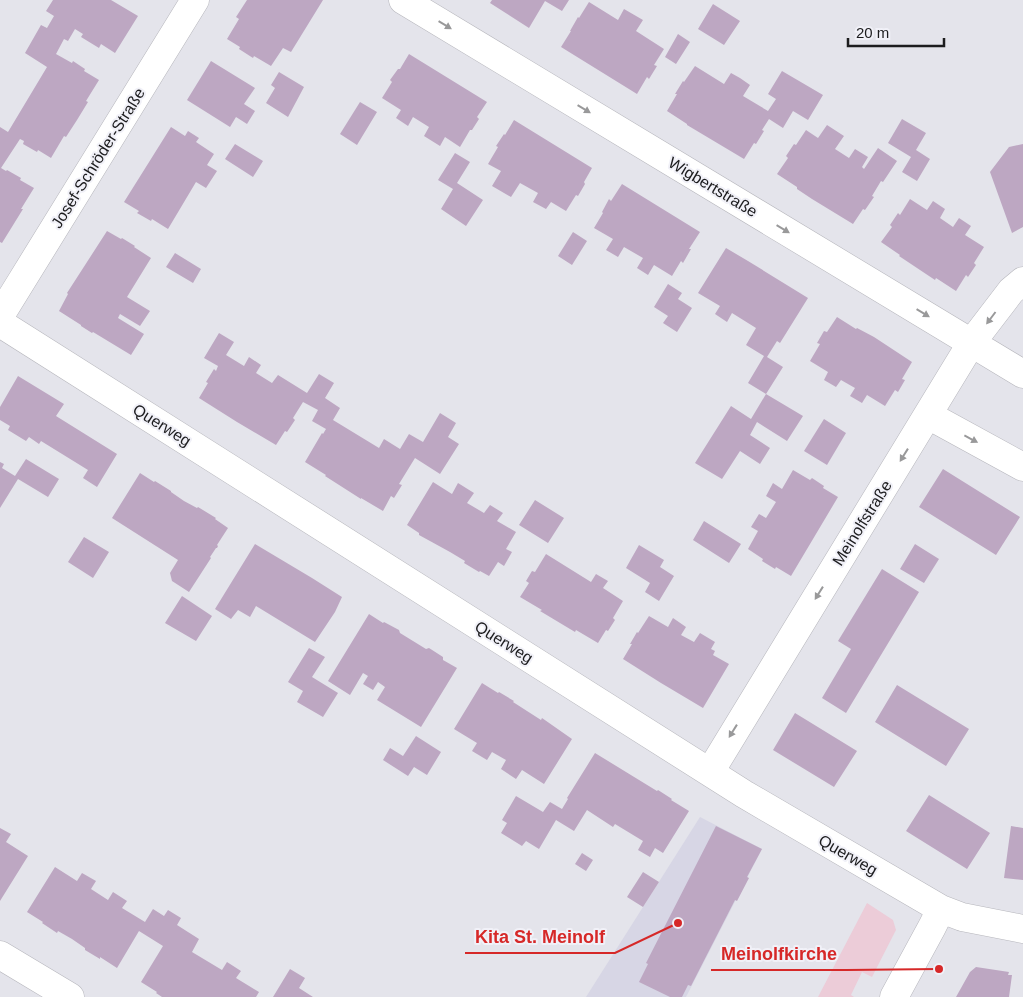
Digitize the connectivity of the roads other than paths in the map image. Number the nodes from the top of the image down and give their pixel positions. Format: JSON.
{"nodes":[{"id":1,"x":195,"y":0,"type":"edge"},
{"id":2,"x":403,"y":0,"type":"edge"},
{"id":3,"x":1023,"y":281,"type":"edge"},
{"id":4,"x":0,"y":316,"type":"edge"},
{"id":5,"x":0,"y":323,"type":"edge"},
{"id":6,"x":972,"y":342,"type":"junction"},
{"id":7,"x":1023,"y":374,"type":"edge"},
{"id":8,"x":928,"y":416,"type":"junction"},
{"id":9,"x":1023,"y":467,"type":"edge"},
{"id":10,"x":710,"y":772,"type":"junction"},
{"id":11,"x":940,"y":909,"type":"junction"},
{"id":12,"x":1023,"y":929,"type":"edge"},
{"id":13,"x":0,"y":955,"type":"edge"},
{"id":14,"x":70,"y":997,"type":"edge"},
{"id":15,"x":894,"y":997,"type":"edge"}],
"edges":[{"from":1,"to":4,"type":"street","name":"Josef-Schröder-Straße"},
{"from":2,"to":6,"type":"street","name":"Wigbertstraße","one_way":true},
{"from":3,"to":6,"type":"street","name":"Meinolfstraße","one_way":true},
{"from":5,"to":10,"type":"street","name":"Querweg"},
{"from":6,"to":7,"type":"street","name":"Wigbertstraße"},
{"from":6,"to":8,"type":"street","name":"Meinolfstraße"},
{"from":8,"to":9,"type":"street","one_way":true},
{"from":8,"to":10,"type":"street","name":"Meinolfstraße","one_way":true},
{"from":10,"to":11,"type":"street","name":"Querweg"},
{"from":11,"to":12,"type":"street","name":"Querweg"},
{"from":11,"to":15,"type":"street"},
{"from":13,"to":14,"type":"street"}]}
